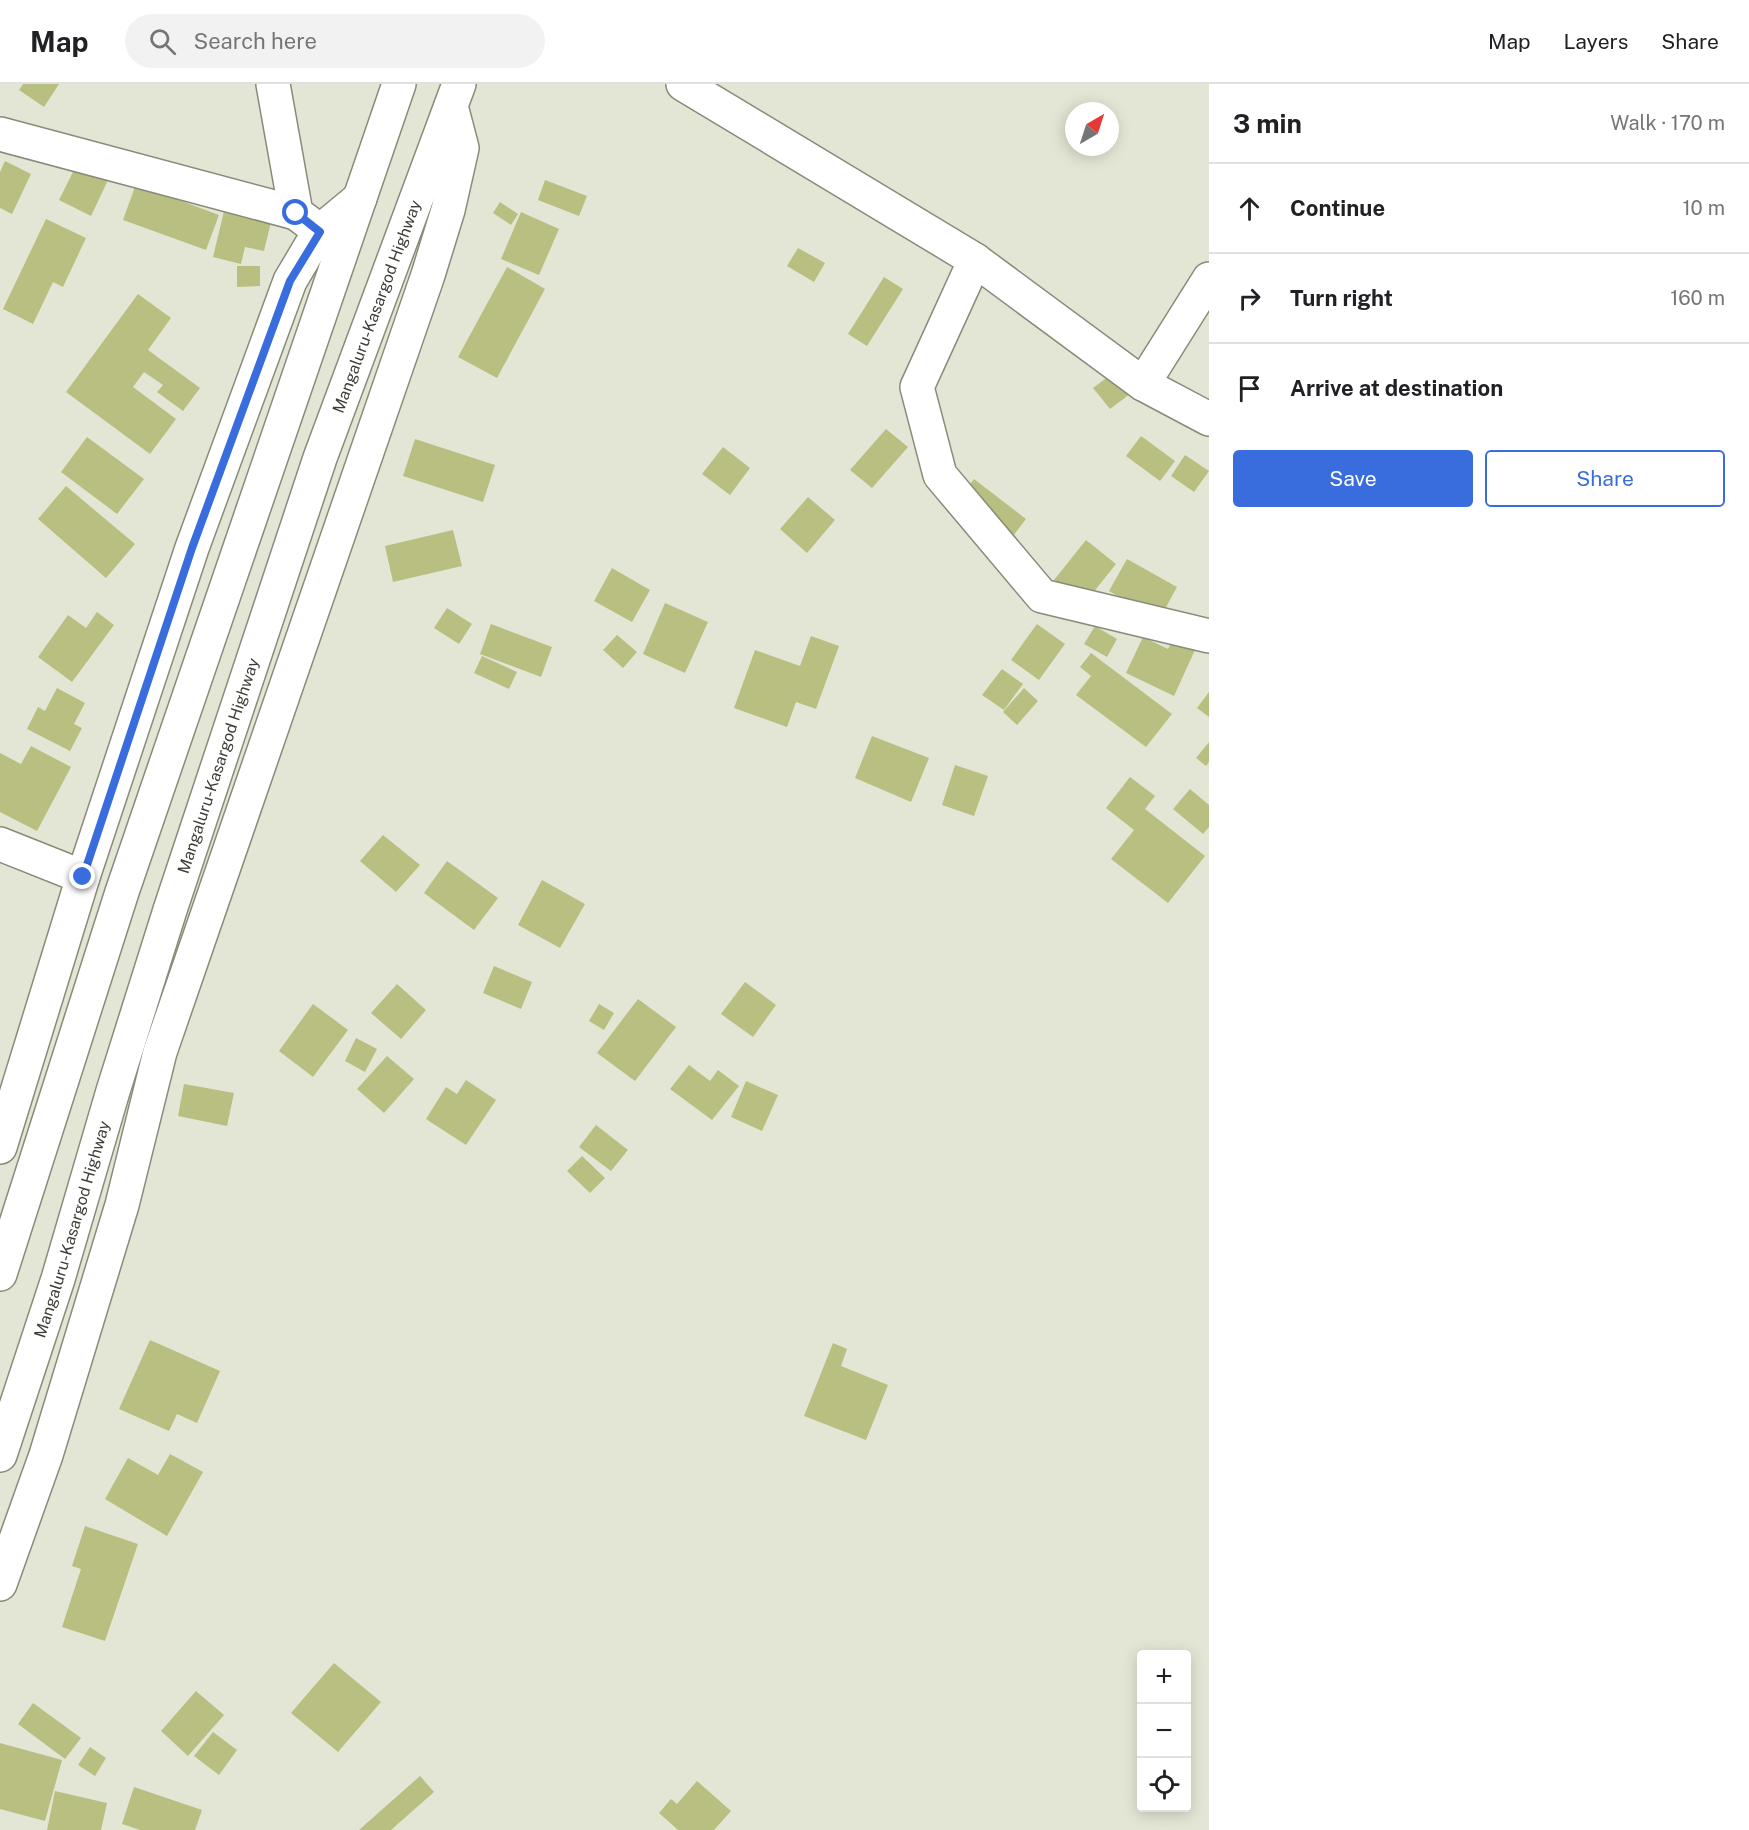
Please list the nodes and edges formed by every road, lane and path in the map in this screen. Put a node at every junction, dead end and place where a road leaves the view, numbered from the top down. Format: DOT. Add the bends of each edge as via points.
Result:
graph roads {
  1 [pos="273,84"];
  2 [pos="399,84"];
  3 [pos="683,84"];
  4 [pos="455,95"];
  5 [pos="0,134"];
  6 [pos="320,231"];
  7 [pos="975,260"];
  8 [pos="1209,279"];
  9 [pos="1143,384"];
  10 [pos="1209,419"];
  11 [pos="1209,636"];
  12 [pos="0,844"];
  13 [pos="83,877"];
  14 [pos="0,1147"];
  15 [pos="0,1274"];
  16 [pos="0,1455"];
  17 [pos="0,1584"];
  1 -- 6 [label="main road"];
  2 -- 6 [label="main road" via="360,198"];
  3 -- 7 [label="main road"];
  4 -- 16 [label="main road, Mangaluru-Kasargod Highway" via="320,458 170,910"];
  4 -- 17 [label="main road" via="462,148 448,210 160,1052 119,1216 45,1455"];
  5 -- 6 [label="main road"];
  6 -- 13 [label="main road" via="290,281 196,537"];
  6 -- 15 [label="main road" via="122,892"];
  7 -- 9 [label="main road"];
  7 -- 11 [label="main road" via="917,387 940,475 1042,596"];
  8 -- 9 [label="main road"];
  9 -- 10 [label="main road"];
  12 -- 13 [label="main road"];
  13 -- 14 [label="main road"];
}
